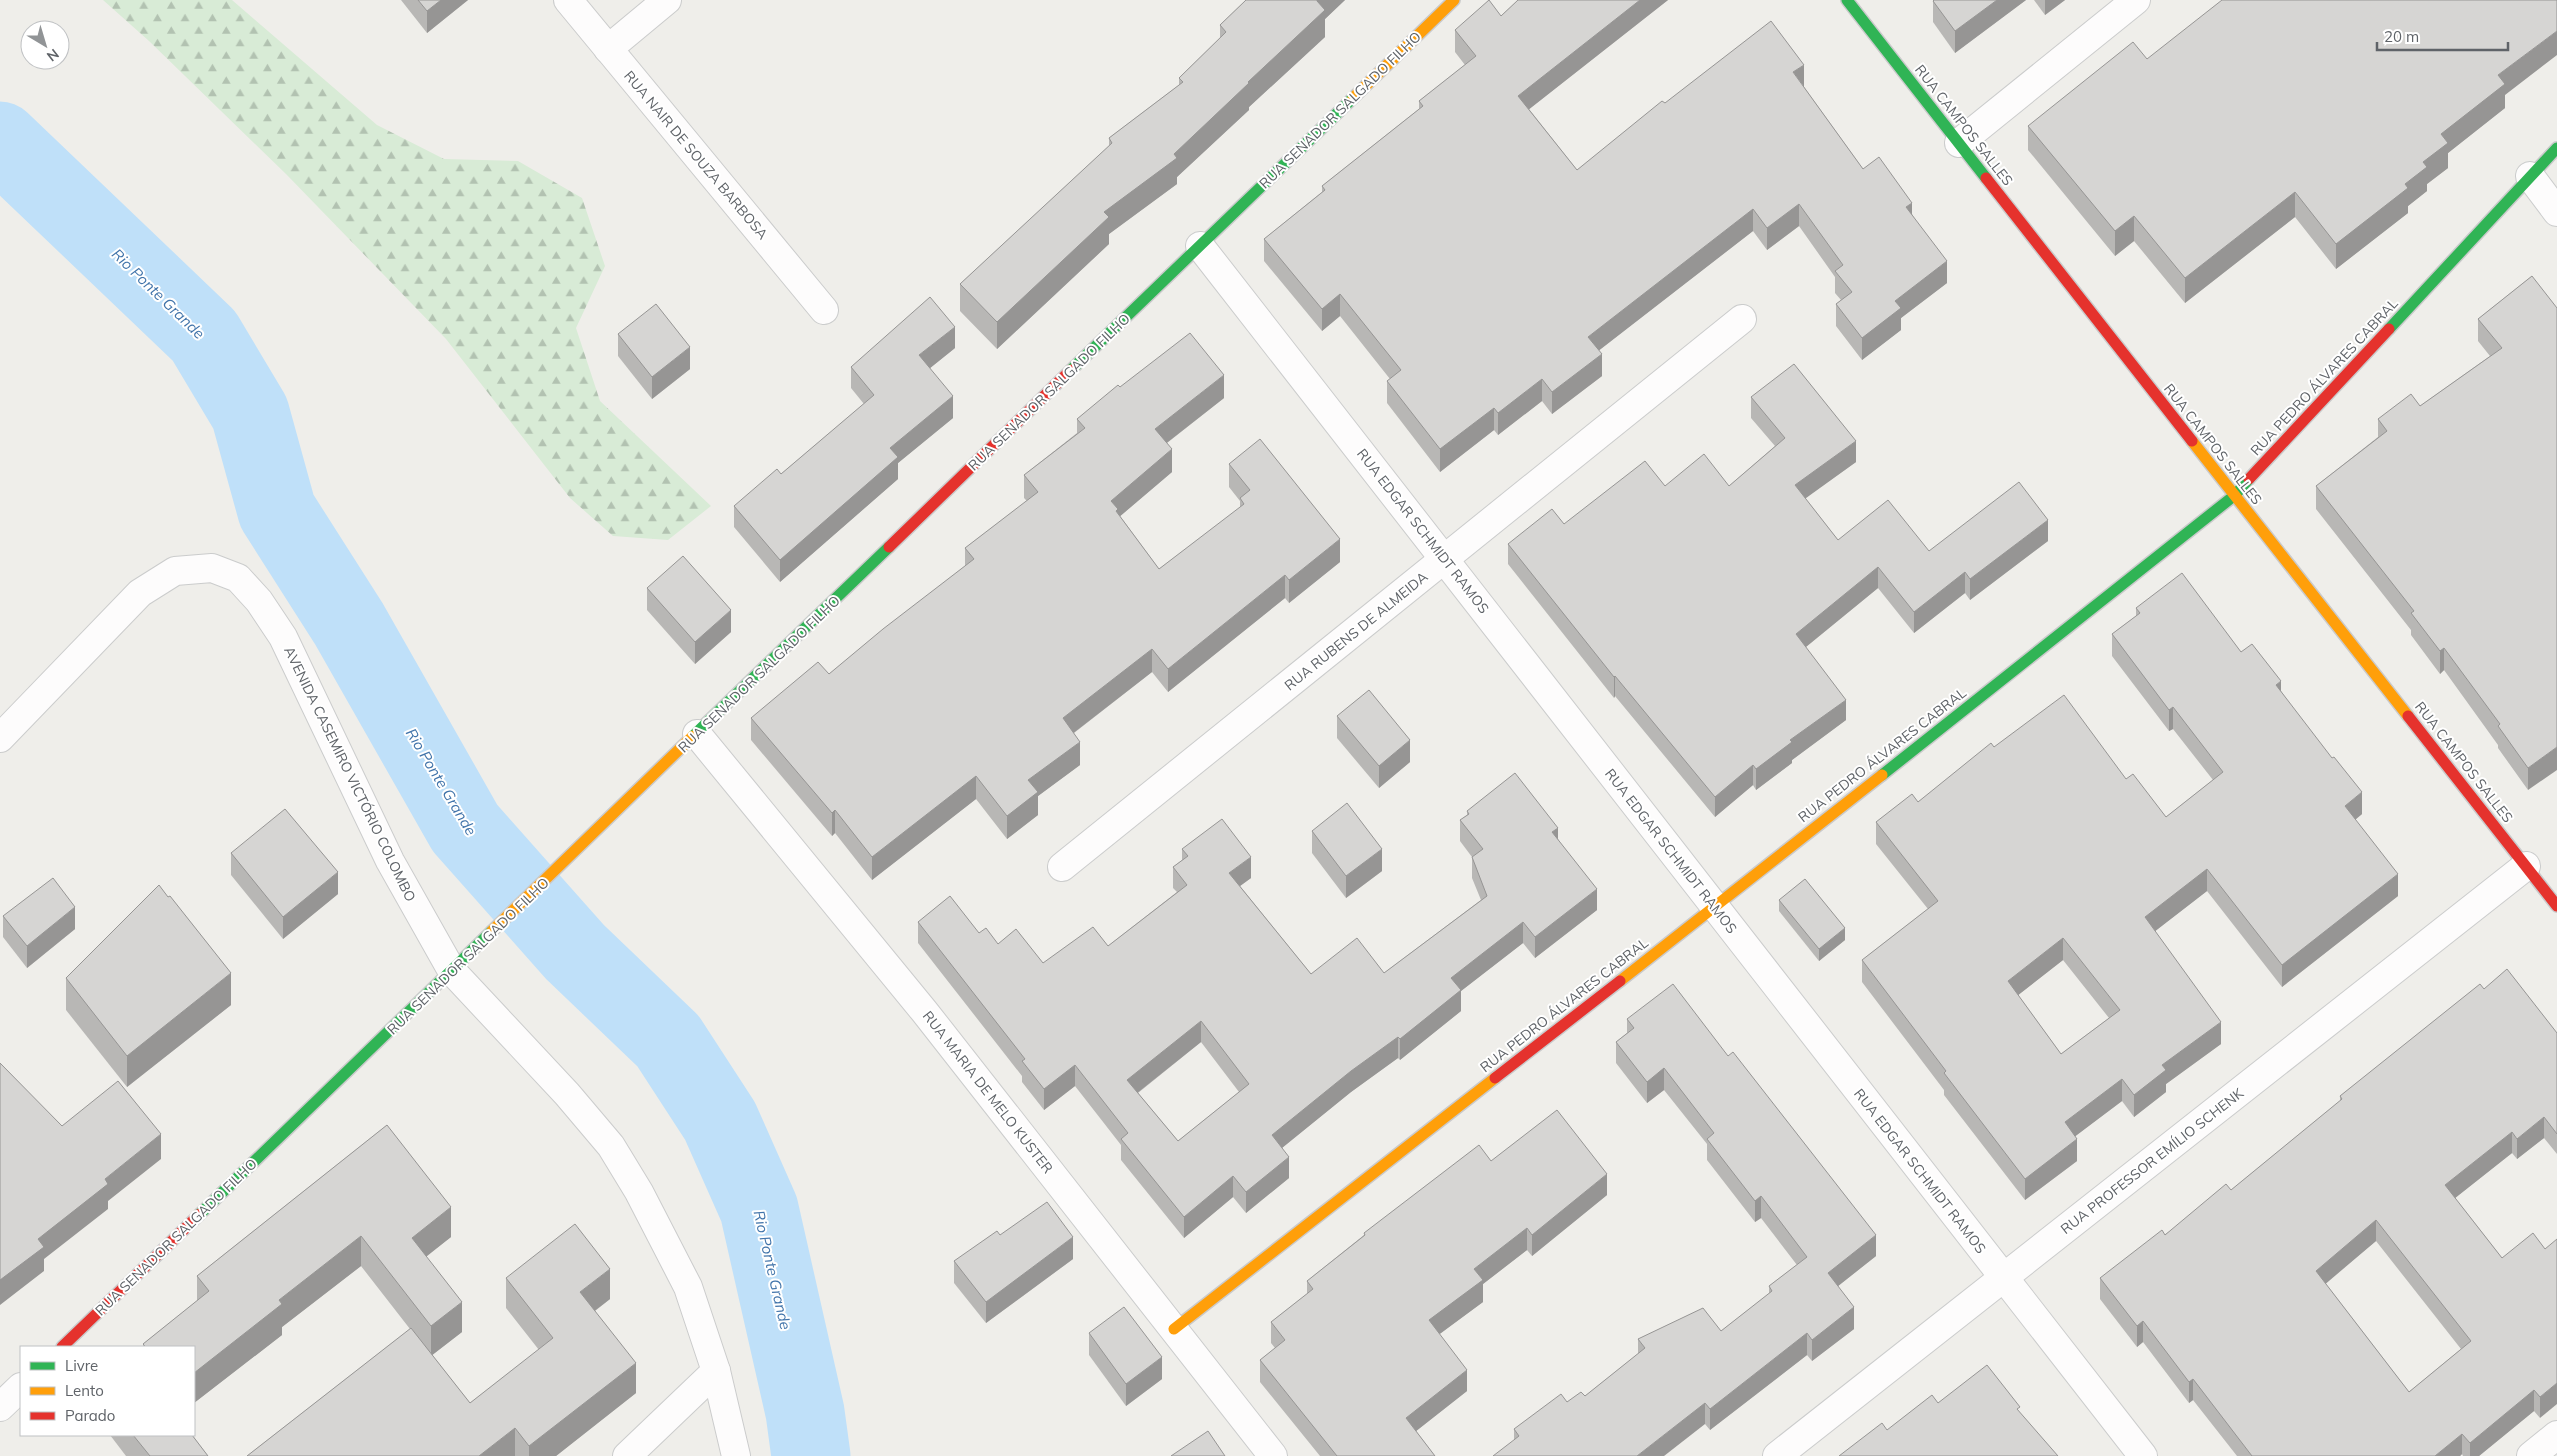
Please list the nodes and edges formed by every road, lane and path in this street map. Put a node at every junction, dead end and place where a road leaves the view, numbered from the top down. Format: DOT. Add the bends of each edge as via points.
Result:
graph roads {
  1 [pos="568,0"];
  2 [pos="667,0"];
  3 [pos="1454,0"];
  4 [pos="1847,0"];
  5 [pos="2136,0"];
  6 [pos="608,49"];
  7 [pos="1959,143"];
  8 [pos="2557,148"];
  9 [pos="2530,176"];
  10 [pos="2557,212"];
  11 [pos="1200,246"];
  12 [pos="824,310"];
  13 [pos="1742,318"];
  14 [pos="2235,496"];
  15 [pos="1444,559"];
  16 [pos="697,734"];
  17 [pos="0,738"];
  18 [pos="2526,866"];
  19 [pos="1062,867"];
  20 [pos="1715,906"];
  21 [pos="2557,906"];
  22 [pos="452,971"];
  23 [pos="2004,1278"];
  24 [pos="1174,1329"];
  25 [pos="63,1346"];
  26 [pos="716,1371"];
  27 [pos="20,1388"];
  28 [pos="0,1407"];
  29 [pos="2557,1436"];
  30 [pos="627,1456"];
  31 [pos="736,1456"];
  32 [pos="1273,1456"];
  33 [pos="1777,1456"];
  34 [pos="2143,1456"];
  35 [pos="2531,1456"];
  1 -- 6 [label="street, RUA NAIR DE SOUZA BARBOSA"];
  2 -- 6 [label="street"];
  3 -- 11 [label="street, RUA SENADOR SALGADO FILHO"];
  4 -- 7 [label="street, RUA CAMPOS SALLES"];
  5 -- 7 [label="street"];
  6 -- 12 [label="street, RUA NAIR DE SOUZA BARBOSA"];
  7 -- 14 [label="street, RUA CAMPOS SALLES"];
  8 -- 9 [label="street, RUA PEDRO ÁLVARES CABRAL"];
  9 -- 10 [label="street"];
  9 -- 14 [label="street, RUA PEDRO ÁLVARES CABRAL"];
  11 -- 15 [label="street, RUA EDGAR SCHMIDT RAMOS"];
  11 -- 16 [label="street, RUA SENADOR SALGADO FILHO"];
  13 -- 15 [label="street, RUA RUBENS DE ALMEIDA"];
  14 -- 18 [label="street, RUA CAMPOS SALLES"];
  14 -- 20 [label="street, RUA PEDRO ÁLVARES CABRAL"];
  15 -- 19 [label="street, RUA RUBENS DE ALMEIDA"];
  15 -- 20 [label="street, RUA EDGAR SCHMIDT RAMOS"];
  16 -- 22 [label="street, RUA SENADOR SALGADO FILHO"];
  16 -- 24 [label="street, RUA MARIA DE MELO KUSTER" via="924,1010"];
  17 -- 22 [label="street, AVENIDA CASEMIRO VICTÓRIO COLOMBO" via="140,593 175,571 212,568 238,578 260,601 283,637 390,861"];
  18 -- 21 [label="street, RUA CAMPOS SALLES"];
  18 -- 23 [label="street, RUA PROFESSOR EMÍLIO SCHENK"];
  20 -- 23 [label="street, RUA EDGAR SCHMIDT RAMOS"];
  20 -- 24 [label="street, RUA PEDRO ÁLVARES CABRAL"];
  22 -- 25 [label="street, RUA SENADOR SALGADO FILHO"];
  22 -- 26 [label="street, AVENIDA CASEMIRO VICTÓRIO COLOMBO" via="611,1146 639,1192 688,1287"];
  23 -- 33 [label="street, RUA PROFESSOR EMÍLIO SCHENK"];
  23 -- 34 [label="street, RUA EDGAR SCHMIDT RAMOS"];
  24 -- 32 [label="street, RUA MARIA DE MELO KUSTER"];
  26 -- 30 [label="street"];
  26 -- 31 [label="street, AVENIDA CASEMIRO VICTÓRIO COLOMBO"];
  27 -- 28 [label="street"];
  29 -- 35 [label="street"];
}
